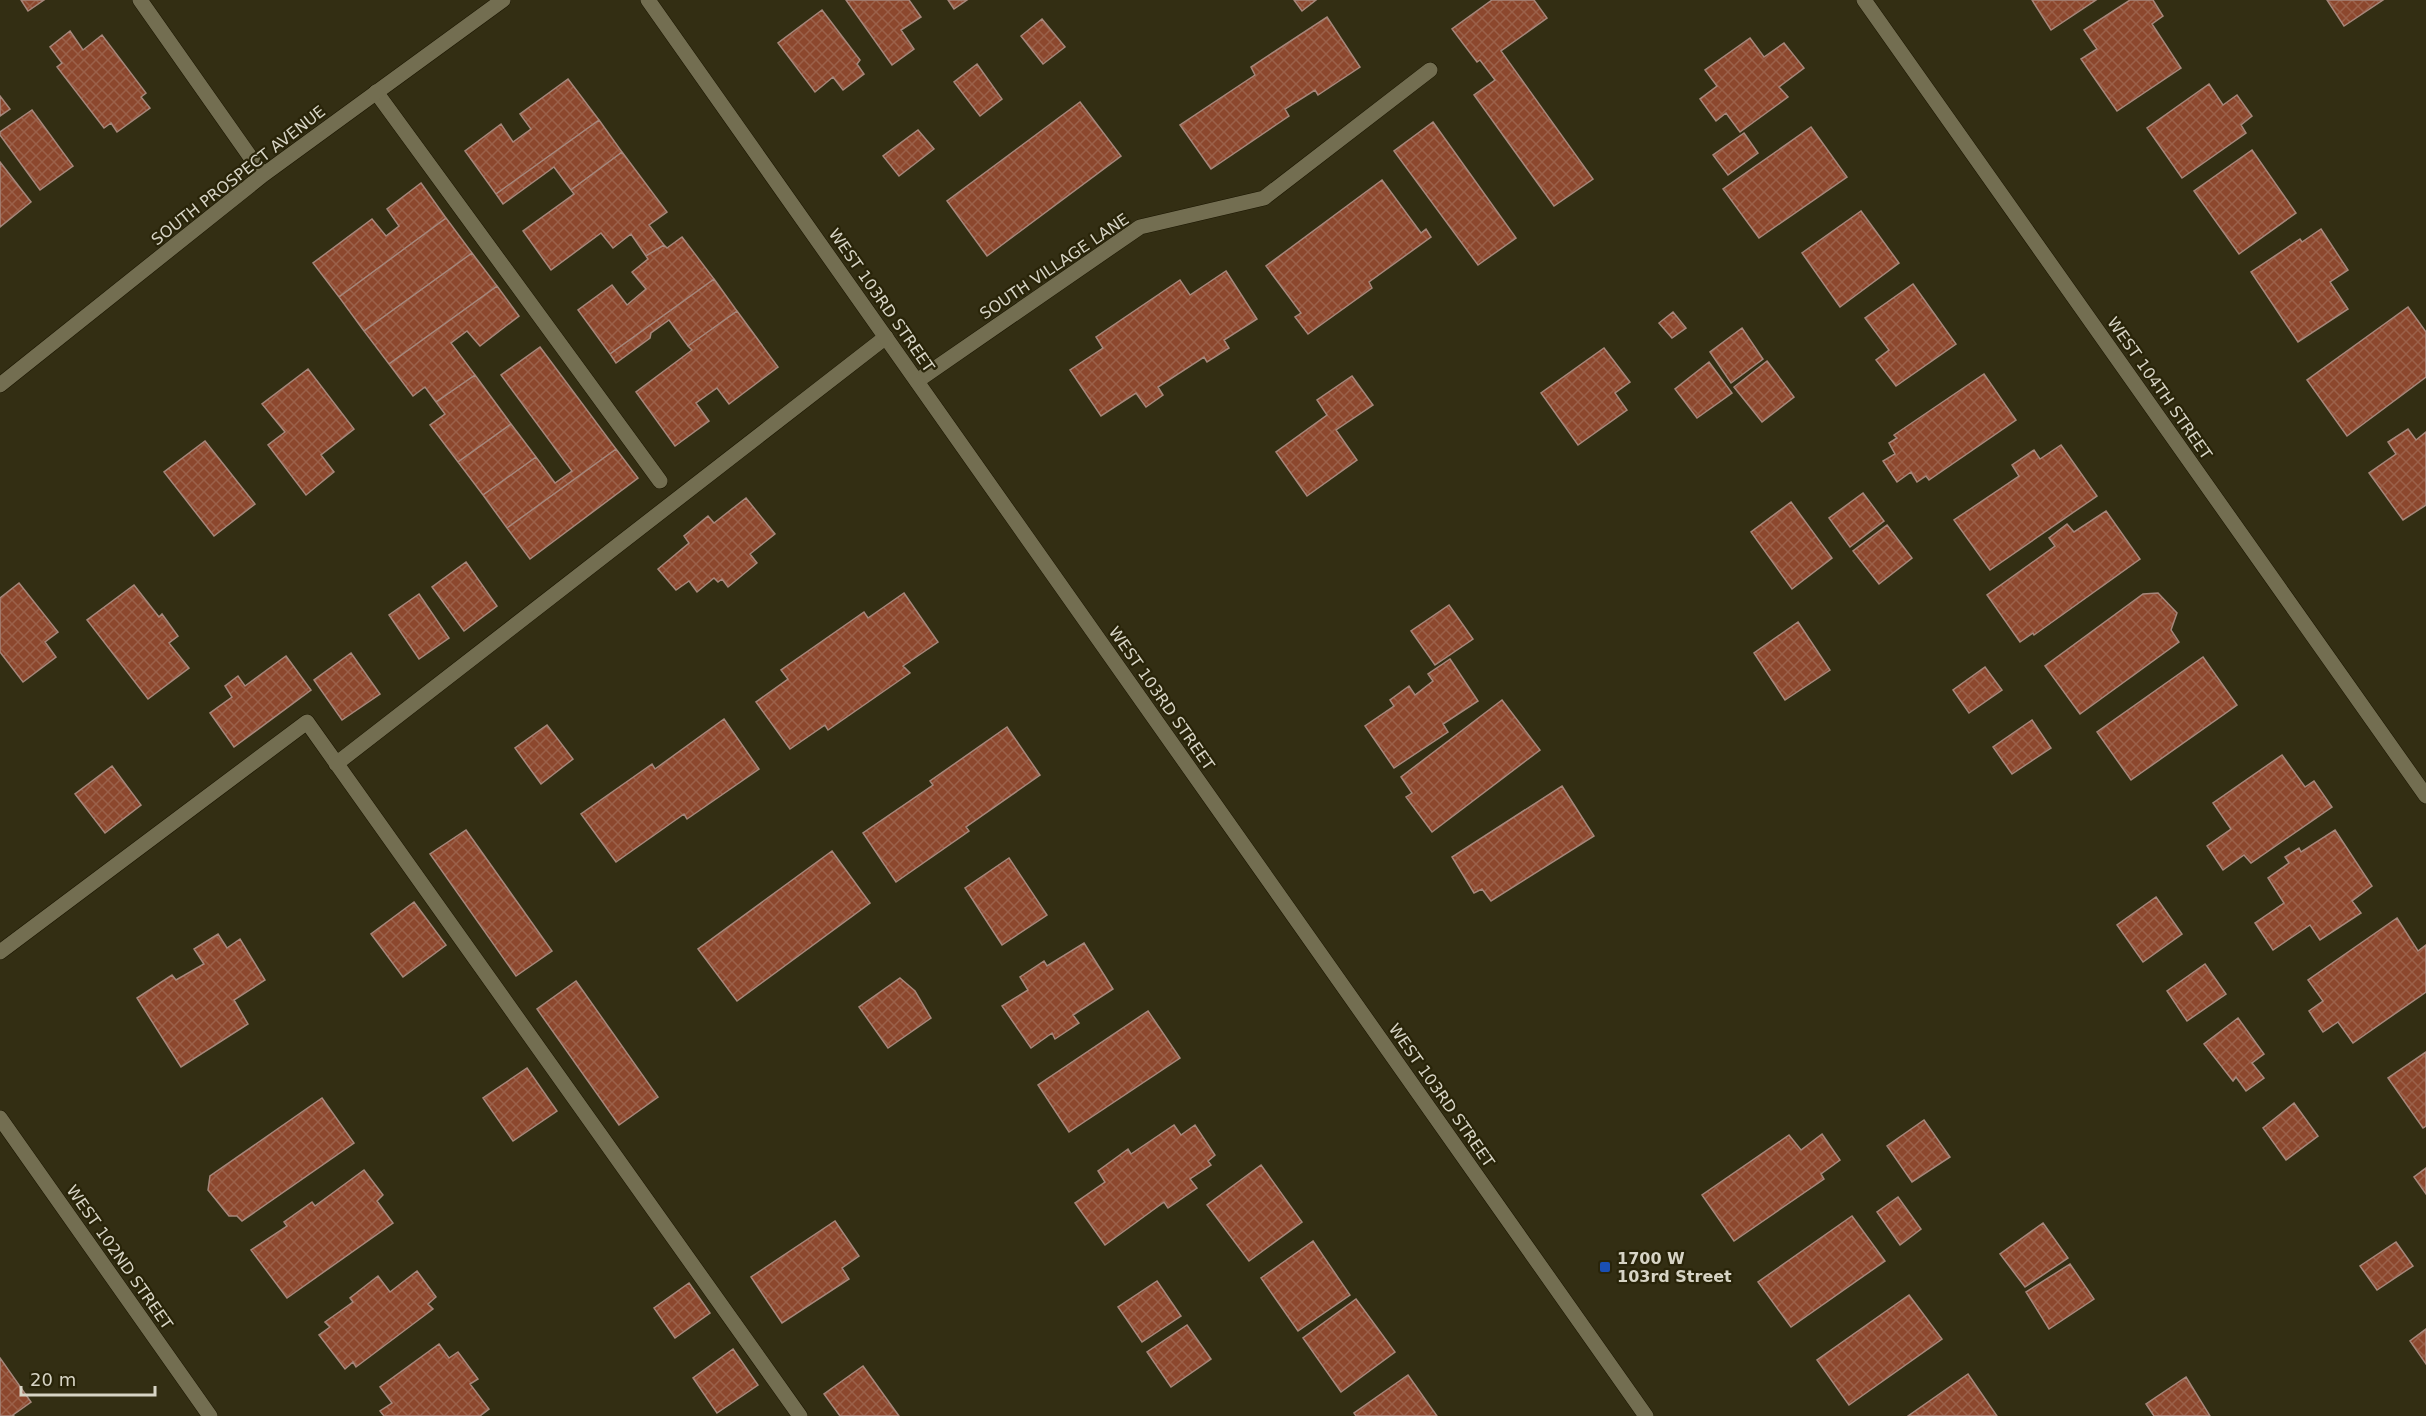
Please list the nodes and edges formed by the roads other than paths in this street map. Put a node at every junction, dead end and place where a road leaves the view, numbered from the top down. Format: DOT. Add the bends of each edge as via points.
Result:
graph roads {
  1 [pos="140,0"];
  2 [pos="503,0"];
  3 [pos="648,0"];
  4 [pos="1864,0"];
  5 [pos="1430,70"];
  6 [pos="376,93"];
  7 [pos="263,175"];
  8 [pos="886,336"];
  9 [pos="917,381"];
  10 [pos="0,385"];
  11 [pos="660,481"];
  12 [pos="336,764"];
  13 [pos="2426,796"];
  14 [pos="0,951"];
  15 [pos="0,1118"];
  16 [pos="210,1416"];
  17 [pos="800,1416"];
  18 [pos="1646,1416"];
  1 -- 7 [label="street"];
  2 -- 6 [label="street, SOUTH PROSPECT AVENUE"];
  3 -- 8 [label="street, WEST 103RD STREET"];
  4 -- 13 [label="street, WEST 104TH STREET"];
  5 -- 9 [label="street, SOUTH VILLAGE LANE" via="1264,198 1140,227"];
  6 -- 7 [label="street, SOUTH PROSPECT AVENUE"];
  6 -- 11 [label="street"];
  7 -- 10 [label="street, SOUTH PROSPECT AVENUE"];
  8 -- 9 [label="street, WEST 103RD STREET"];
  8 -- 12 [label="street"];
  9 -- 18 [label="street, WEST 103RD STREET"];
  12 -- 14 [label="street" via="307,722"];
  12 -- 17 [label="street"];
  15 -- 16 [label="street, WEST 102ND STREET"];
}
